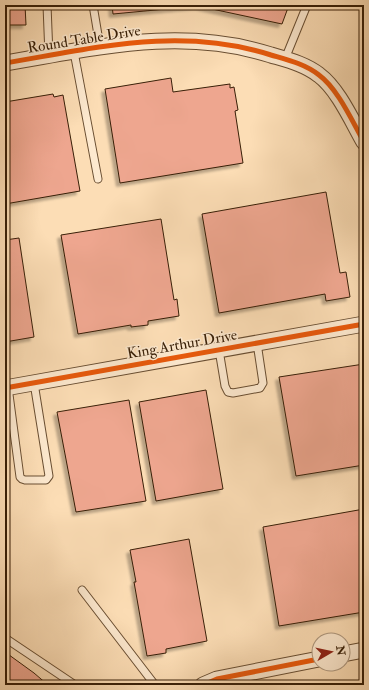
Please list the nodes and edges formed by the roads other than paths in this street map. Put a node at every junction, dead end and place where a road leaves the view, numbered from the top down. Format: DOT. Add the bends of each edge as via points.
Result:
graph roads {
  1 [pos="47,5"];
  2 [pos="93,5"];
  3 [pos="307,5"];
  4 [pos="100,47"];
  5 [pos="74,52"];
  6 [pos="49,56"];
  7 [pos="285,59"];
  8 [pos="5,63"];
  9 [pos="364,142"];
  10 [pos="98,179"];
  11 [pos="364,324"];
  12 [pos="257,343"];
  13 [pos="218,350"];
  14 [pos="34,383"];
  15 [pos="6,387"];
  16 [pos="82,590"];
  17 [pos="5,638"];
  18 [pos="364,650"];
  19 [pos="351,652"];
  20 [pos="311,661"];
  21 [pos="213,683"];
  22 [pos="75,685"];
  23 [pos="155,685"];
  1 -- 6 [label="lane"];
  2 -- 4 [label="lane"];
  3 -- 7 [label="lane"];
  4 -- 5 [label="street, Round Table Drive"];
  4 -- 7 [label="street, Round Table Drive" via="147,41 197,41 239,46"];
  5 -- 6 [label="street, Round Table Drive"];
  5 -- 10 [label="lane"];
  6 -- 8 [label="street, Round Table Drive"];
  7 -- 9 [label="street, Round Table Drive" via="305,66 325,81 339,99"];
  11 -- 12 [label="street, King Arthur Drive"];
  12 -- 13 [label="street, King Arthur Drive"];
  12 -- 13 [label="lane" via="263,383 260,388 233,394 228,392 225,386"];
  13 -- 14 [label="street, King Arthur Drive"];
  14 -- 15 [label="street, King Arthur Drive"];
  14 -- 15 [label="lane" via="49,476 46,480 22,480 20,477"];
  16 -- 23 [label="lane"];
  17 -- 22 [label="lane"];
  18 -- 19 [label="street"];
  20 -- 21 [label="street"];
}
